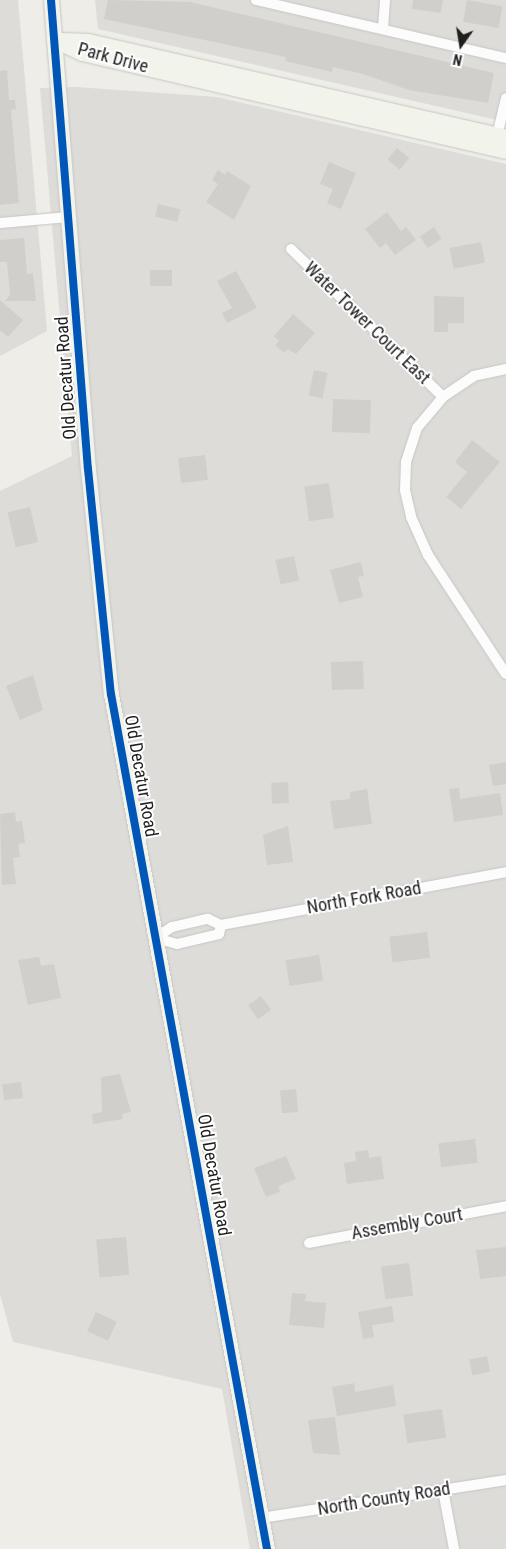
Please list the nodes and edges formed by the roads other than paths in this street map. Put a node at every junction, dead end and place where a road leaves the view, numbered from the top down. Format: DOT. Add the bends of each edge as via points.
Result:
graph roads {
  1 [pos="51,0"];
  2 [pos="256,0"];
  3 [pos="385,0"];
  4 [pos="383,29"];
  5 [pos="54,40"];
  6 [pos="506,58"];
  7 [pos="506,98"];
  8 [pos="501,143"];
  9 [pos="69,217"];
  10 [pos="0,223"];
  11 [pos="292,249"];
  12 [pos="506,370"];
  13 [pos="443,397"];
  14 [pos="506,674"];
  15 [pos="506,872"];
  16 [pos="221,925"];
  17 [pos="156,938"];
  18 [pos="506,1206"];
  19 [pos="308,1243"];
  20 [pos="506,1480"];
  21 [pos="443,1490"];
  22 [pos="262,1518"];
  23 [pos="267,1549"];
  24 [pos="454,1549"];
  1 -- 5 [label="street, Old Decatur Road"];
  2 -- 4 [label="street"];
  3 -- 4 [label="street"];
  4 -- 6 [label="street"];
  5 -- 8 [label="street, Park Drive" via="88,41"];
  5 -- 9 [label="street, Old Decatur Road"];
  7 -- 8 [label="street"];
  9 -- 10 [label="street"];
  9 -- 17 [label="street, Old Decatur Road" via="104,637"];
  11 -- 13 [label="street, Water Tower Court East"];
  12 -- 13 [label="street" via="474,376"];
  13 -- 14 [label="street" via="417,428 406,462 411,517 428,555"];
  15 -- 16 [label="street, North Fork Road"];
  16 -- 17 [label="street, North Fork Road" via="208,919 172,927"];
  16 -- 17 [label="street, North Fork Road" via="218,934 177,944"];
  17 -- 22 [label="street, Old Decatur Road"];
  18 -- 19 [label="street, Assembly Court"];
  20 -- 21 [label="street, North County Road"];
  21 -- 22 [label="street, North County Road"];
  21 -- 24 [label="street"];
  22 -- 23 [label="street, Old Decatur Road"];
}
